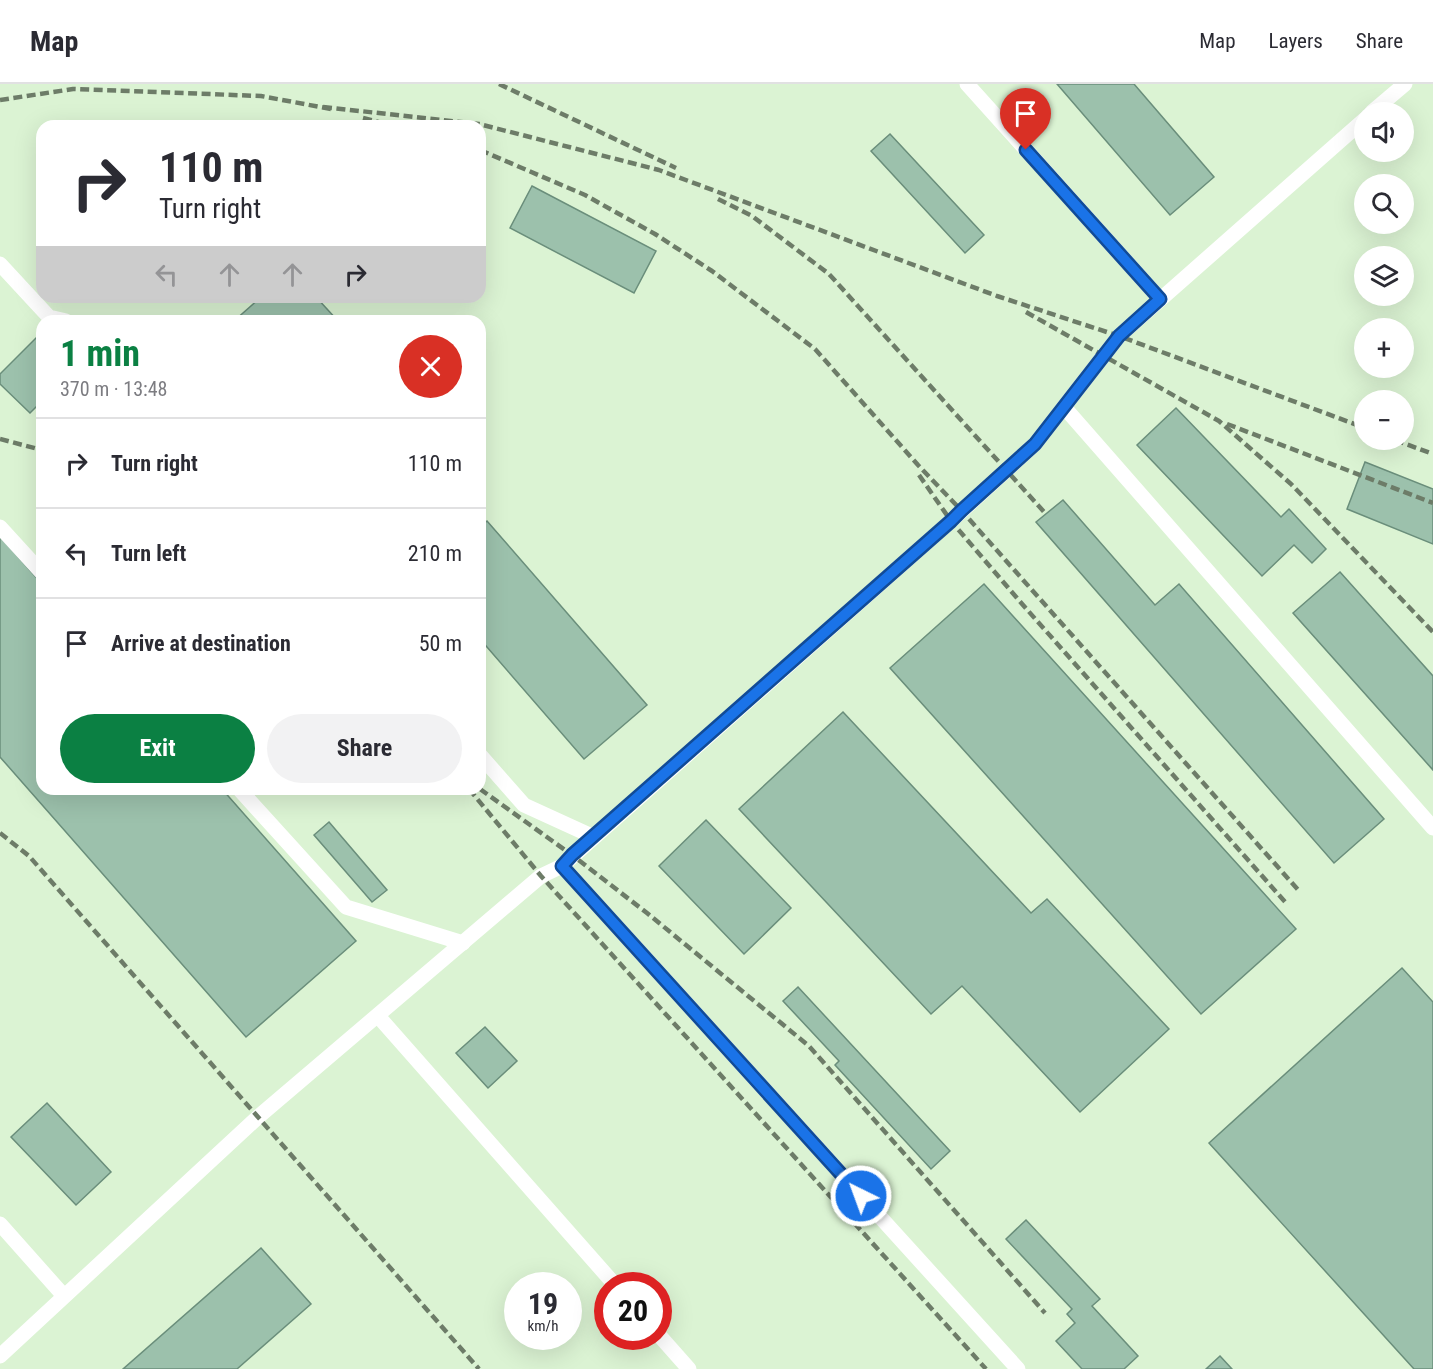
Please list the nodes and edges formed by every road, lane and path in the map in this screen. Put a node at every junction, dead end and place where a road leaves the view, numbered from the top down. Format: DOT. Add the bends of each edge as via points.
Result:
graph roads {
  1 [pos="967,84"];
  2 [pos="1405,84"];
  3 [pos="1384,102"];
  4 [pos="1354,129"];
  5 [pos="0,264"];
  6 [pos="1160,299"];
  7 [pos="36,303"];
  8 [pos="36,303"];
  9 [pos="47,315"];
  10 [pos="1064,407"];
  11 [pos="0,527"];
  12 [pos="36,566"];
  13 [pos="486,762"];
  14 [pos="244,795"];
  15 [pos="1433,828"];
  16 [pos="594,837"];
  17 [pos="562,866"];
  18 [pos="463,943"];
  19 [pos="378,1016"];
  20 [pos="0,1224"];
  21 [pos="604,1272"];
  22 [pos="64,1296"];
  23 [pos="672,1350"];
  24 [pos="0,1356"];
  25 [pos="689,1369"];
  26 [pos="1018,1369"];
  1 -- 6 [label="lane"];
  2 -- 3 [label="lane"];
  4 -- 6 [label="lane"];
  5 -- 7 [label="lane"];
  6 -- 10 [label="lane" via="1119,336"];
  8 -- 9 [label="lane"];
  10 -- 15 [label="lane"];
  10 -- 16 [label="lane" via="1035,444 951,521"];
  11 -- 12 [label="lane"];
  13 -- 16 [label="lane" via="524,805"];
  14 -- 18 [label="lane" via="346,907"];
  16 -- 17 [label="lane"];
  17 -- 18 [label="lane" via="541,876"];
  17 -- 26 [label="lane"];
  18 -- 19 [label="lane"];
  19 -- 21 [label="lane"];
  19 -- 22 [label="lane" via="258,1117"];
  20 -- 22 [label="lane"];
  22 -- 24 [label="lane"];
  23 -- 25 [label="lane"];
}
